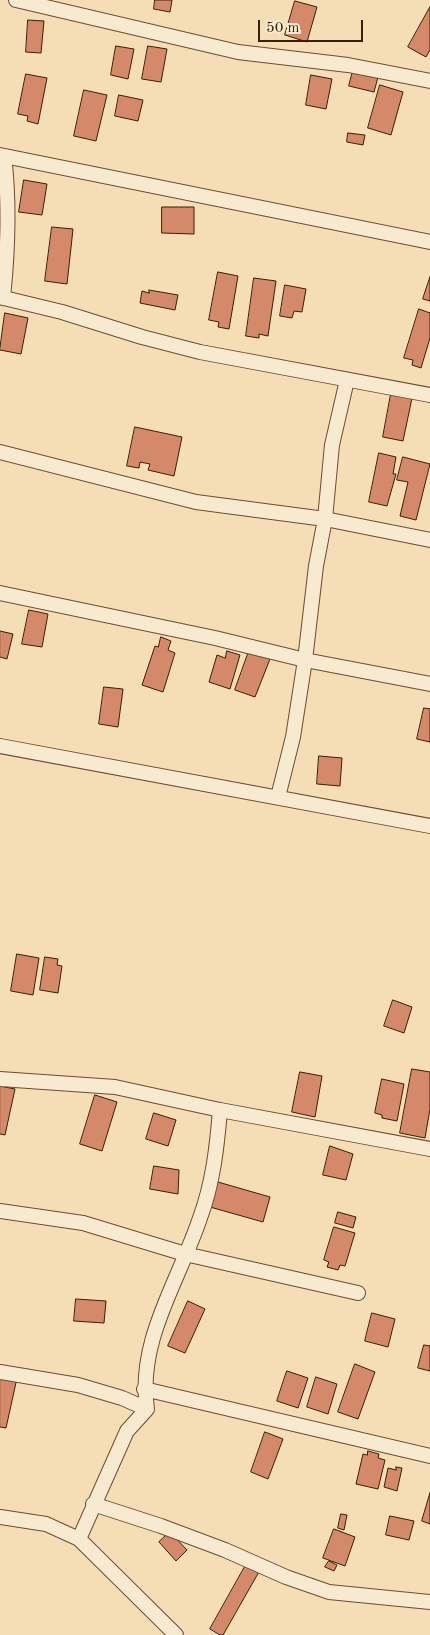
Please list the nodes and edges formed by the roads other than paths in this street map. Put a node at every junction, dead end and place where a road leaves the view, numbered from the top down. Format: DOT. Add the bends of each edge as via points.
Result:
graph roads {
  1 [pos="16,0"];
  2 [pos="430,81"];
  3 [pos="2,156"];
  4 [pos="430,242"];
  5 [pos="2,298"];
  6 [pos="347,380"];
  7 [pos="430,395"];
  8 [pos="0,452"];
  9 [pos="325,519"];
  10 [pos="430,540"];
  11 [pos="0,592"];
  12 [pos="305,660"];
  13 [pos="430,684"];
  14 [pos="0,746"];
  15 [pos="278,797"];
  16 [pos="430,826"];
  17 [pos="0,1079"];
  18 [pos="220,1110"];
  19 [pos="430,1149"];
  20 [pos="0,1211"];
  21 [pos="185,1254"];
  22 [pos="358,1293"];
  23 [pos="0,1372"];
  24 [pos="144,1389"];
  25 [pos="147,1410"];
  26 [pos="430,1456"];
  27 [pos="93,1504"];
  28 [pos="0,1517"];
  29 [pos="79,1539"];
  30 [pos="430,1602"];
  31 [pos="176,1635"];
  1 -- 2 [label="street" via="238,52 348,65"];
  3 -- 4 [label="street"];
  3 -- 5 [label="street" via="9,212"];
  5 -- 6 [label="street" via="200,352"];
  6 -- 7 [label="street"];
  6 -- 9 [label="street" via="332,445"];
  8 -- 9 [label="street" via="196,502"];
  9 -- 10 [label="street"];
  9 -- 12 [label="street"];
  11 -- 12 [label="street"];
  12 -- 13 [label="street"];
  12 -- 15 [label="street" via="293,737"];
  14 -- 15 [label="street"];
  15 -- 16 [label="street"];
  17 -- 18 [label="street" via="115,1087"];
  18 -- 19 [label="street"];
  18 -- 21 [label="street" via="214,1171"];
  20 -- 21 [label="street" via="83,1223"];
  21 -- 22 [label="street"];
  21 -- 24 [label="street" via="152,1338"];
  23 -- 25 [label="street" via="78,1385 122,1398"];
  24 -- 25 [label="street"];
  24 -- 26 [label="street"];
  25 -- 27 [label="street" via="127,1431"];
  27 -- 29 [label="street"];
  27 -- 30 [label="street" via="225,1550 329,1592"];
  28 -- 29 [label="street" via="46,1524"];
  29 -- 31 [label="street"];
}
